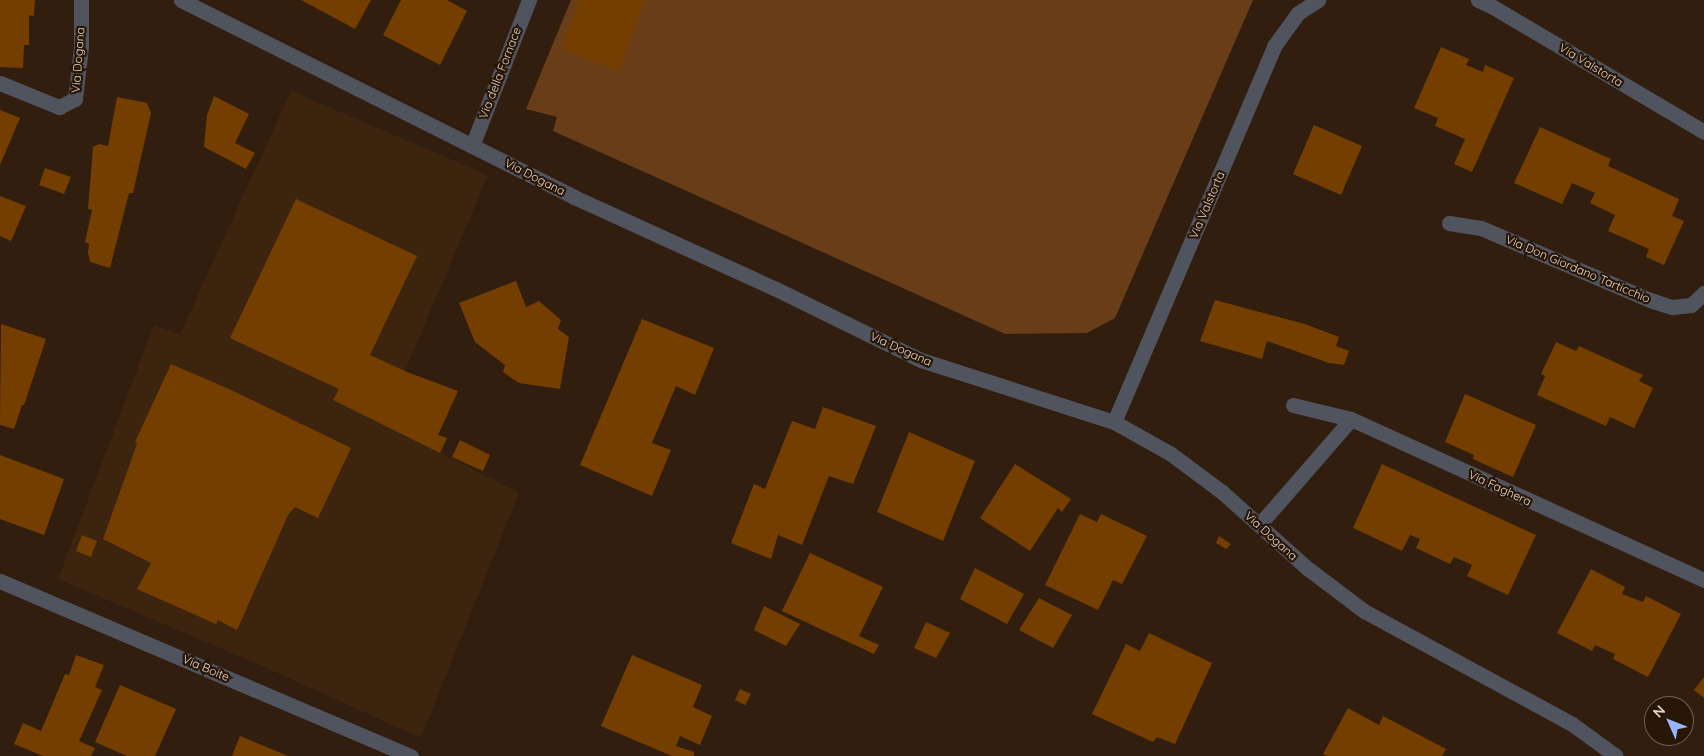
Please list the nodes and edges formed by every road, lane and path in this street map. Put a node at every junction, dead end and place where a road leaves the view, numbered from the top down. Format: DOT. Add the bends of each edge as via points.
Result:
graph roads {
  1 [pos="81,0"];
  2 [pos="181,0"];
  3 [pos="529,0"];
  4 [pos="1318,0"];
  5 [pos="1478,0"];
  6 [pos="0,83"];
  7 [pos="1704,132"];
  8 [pos="472,146"];
  9 [pos="1449,222"];
  10 [pos="1704,293"];
  11 [pos="1293,405"];
  12 [pos="1351,419"];
  13 [pos="1114,422"];
  14 [pos="1259,525"];
  15 [pos="0,580"];
  16 [pos="1704,580"];
  17 [pos="411,756"];
  18 [pos="1616,756"];
  1 -- 6 [label="street, Via Dogana" via="75,98 59,107"];
  2 -- 8 [label="street, Via Dogana"];
  3 -- 8 [label="street, Via della Fornace"];
  4 -- 13 [label="street, Via Valstorta" via="1298,13 1274,46"];
  5 -- 7 [label="street, Via Valstorta"];
  8 -- 13 [label="street, Via Dogana" via="921,360"];
  9 -- 10 [label="street, Via Don Giordano Tarticchio" via="1481,228 1672,307 1691,305"];
  11 -- 12 [label="street, Via Faghera"];
  12 -- 14 [label="street"];
  12 -- 16 [label="street, Via Faghera"];
  13 -- 14 [label="street, Via Dogana" via="1171,454"];
  14 -- 18 [label="street, Via Dogana" via="1364,612 1572,724"];
  15 -- 17 [label="street, Via Boite"];
}
